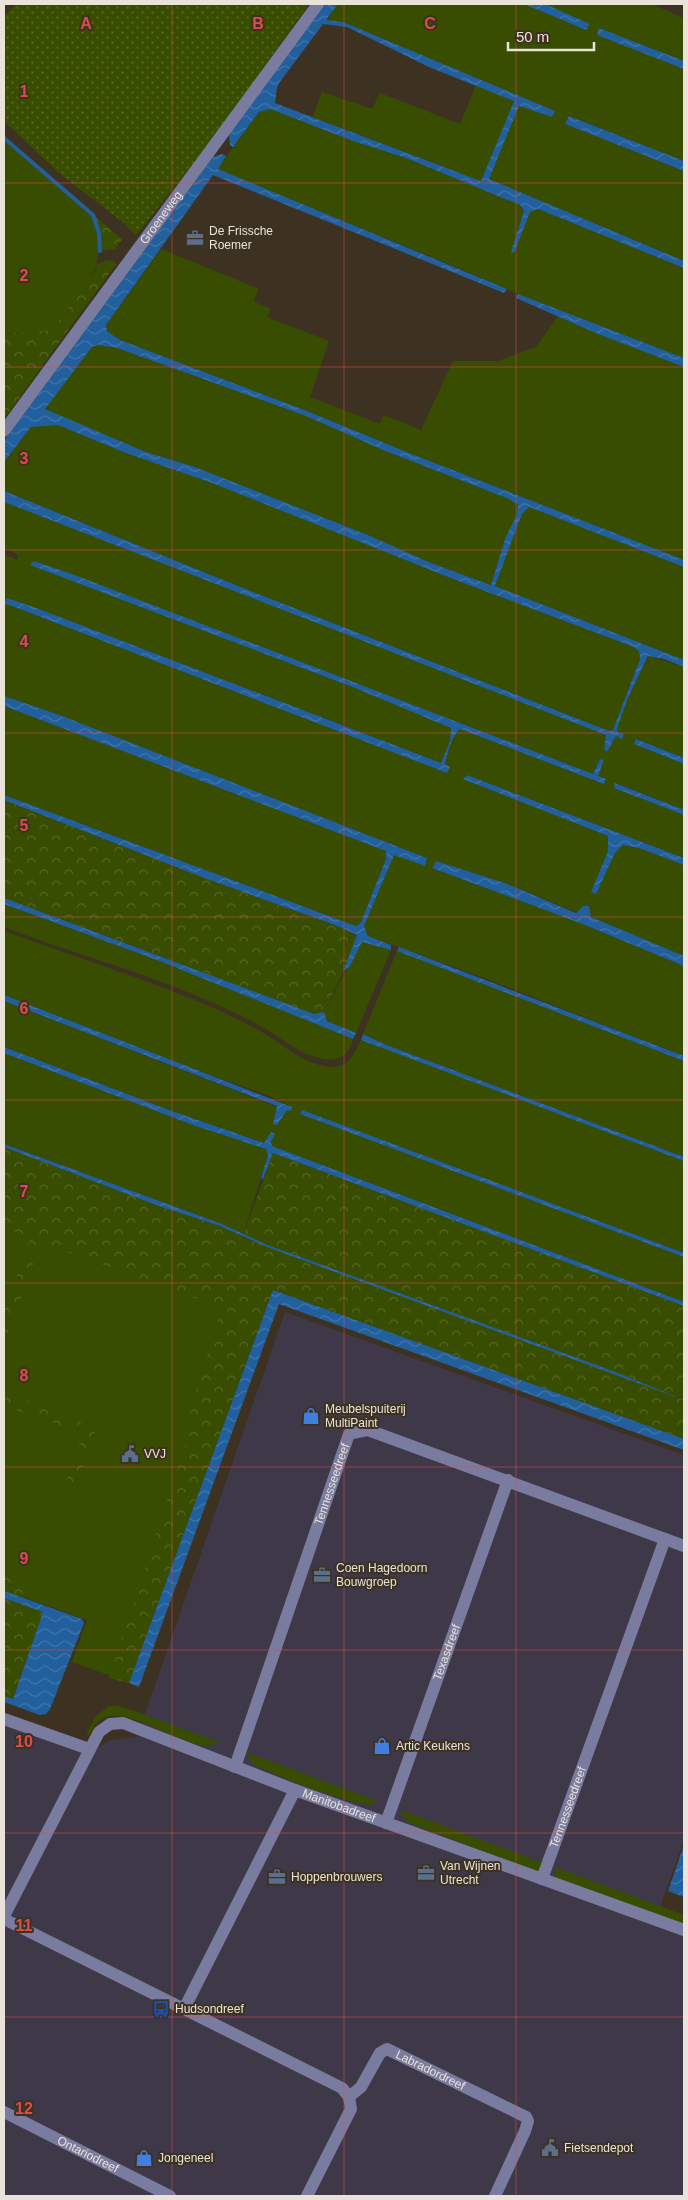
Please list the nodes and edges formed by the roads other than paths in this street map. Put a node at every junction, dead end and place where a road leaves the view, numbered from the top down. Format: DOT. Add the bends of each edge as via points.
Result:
graph roads {
  1 [pos="318,4"];
  2 [pos="4,432"];
  3 [pos="508,1480"];
  4 [pos="665,1539"];
  5 [pos="684,1546"];
  6 [pos="4,1719"];
  7 [pos="89,1749"];
  8 [pos="235,1767"];
  9 [pos="295,1790"];
  10 [pos="386,1823"];
  11 [pos="542,1879"];
  12 [pos="4,1918"];
  13 [pos="684,1930"];
  14 [pos="184,2009"];
  15 [pos="349,2097"];
  16 [pos="4,2112"];
  17 [pos="170,2196"];
  18 [pos="307,2196"];
  19 [pos="494,2196"];
  1 -- 2 [label="street, Groeneweg"];
  3 -- 4 [label="street, Tennesseedreef"];
  3 -- 8 [label="street, Tennesseedreef" via="368,1430 349,1434"];
  3 -- 10 [label="street, Texasdreef"];
  4 -- 5 [label="street, Tennesseedreef"];
  4 -- 11 [label="street, Tennesseedreef"];
  6 -- 7 [label="street"];
  7 -- 8 [label="street, Manitobadreef" via="100,1732 110,1724 123,1723"];
  7 -- 12 [label="street"];
  8 -- 9 [label="street, Manitobadreef"];
  9 -- 10 [label="street, Manitobadreef"];
  9 -- 14 [label="street"];
  10 -- 11 [label="street, Manitobadreef"];
  11 -- 13 [label="street, Manitobadreef"];
  12 -- 14 [label="street"];
  14 -- 15 [label="street" via="342,2088"];
  15 -- 18 [label="street" via="351,2109"];
  15 -- 19 [label="street, Labradordreef" via="361,2087 380,2053 387,2049 526,2117 528,2121"];
  16 -- 17 [label="street, Ontariodreef"];
}
